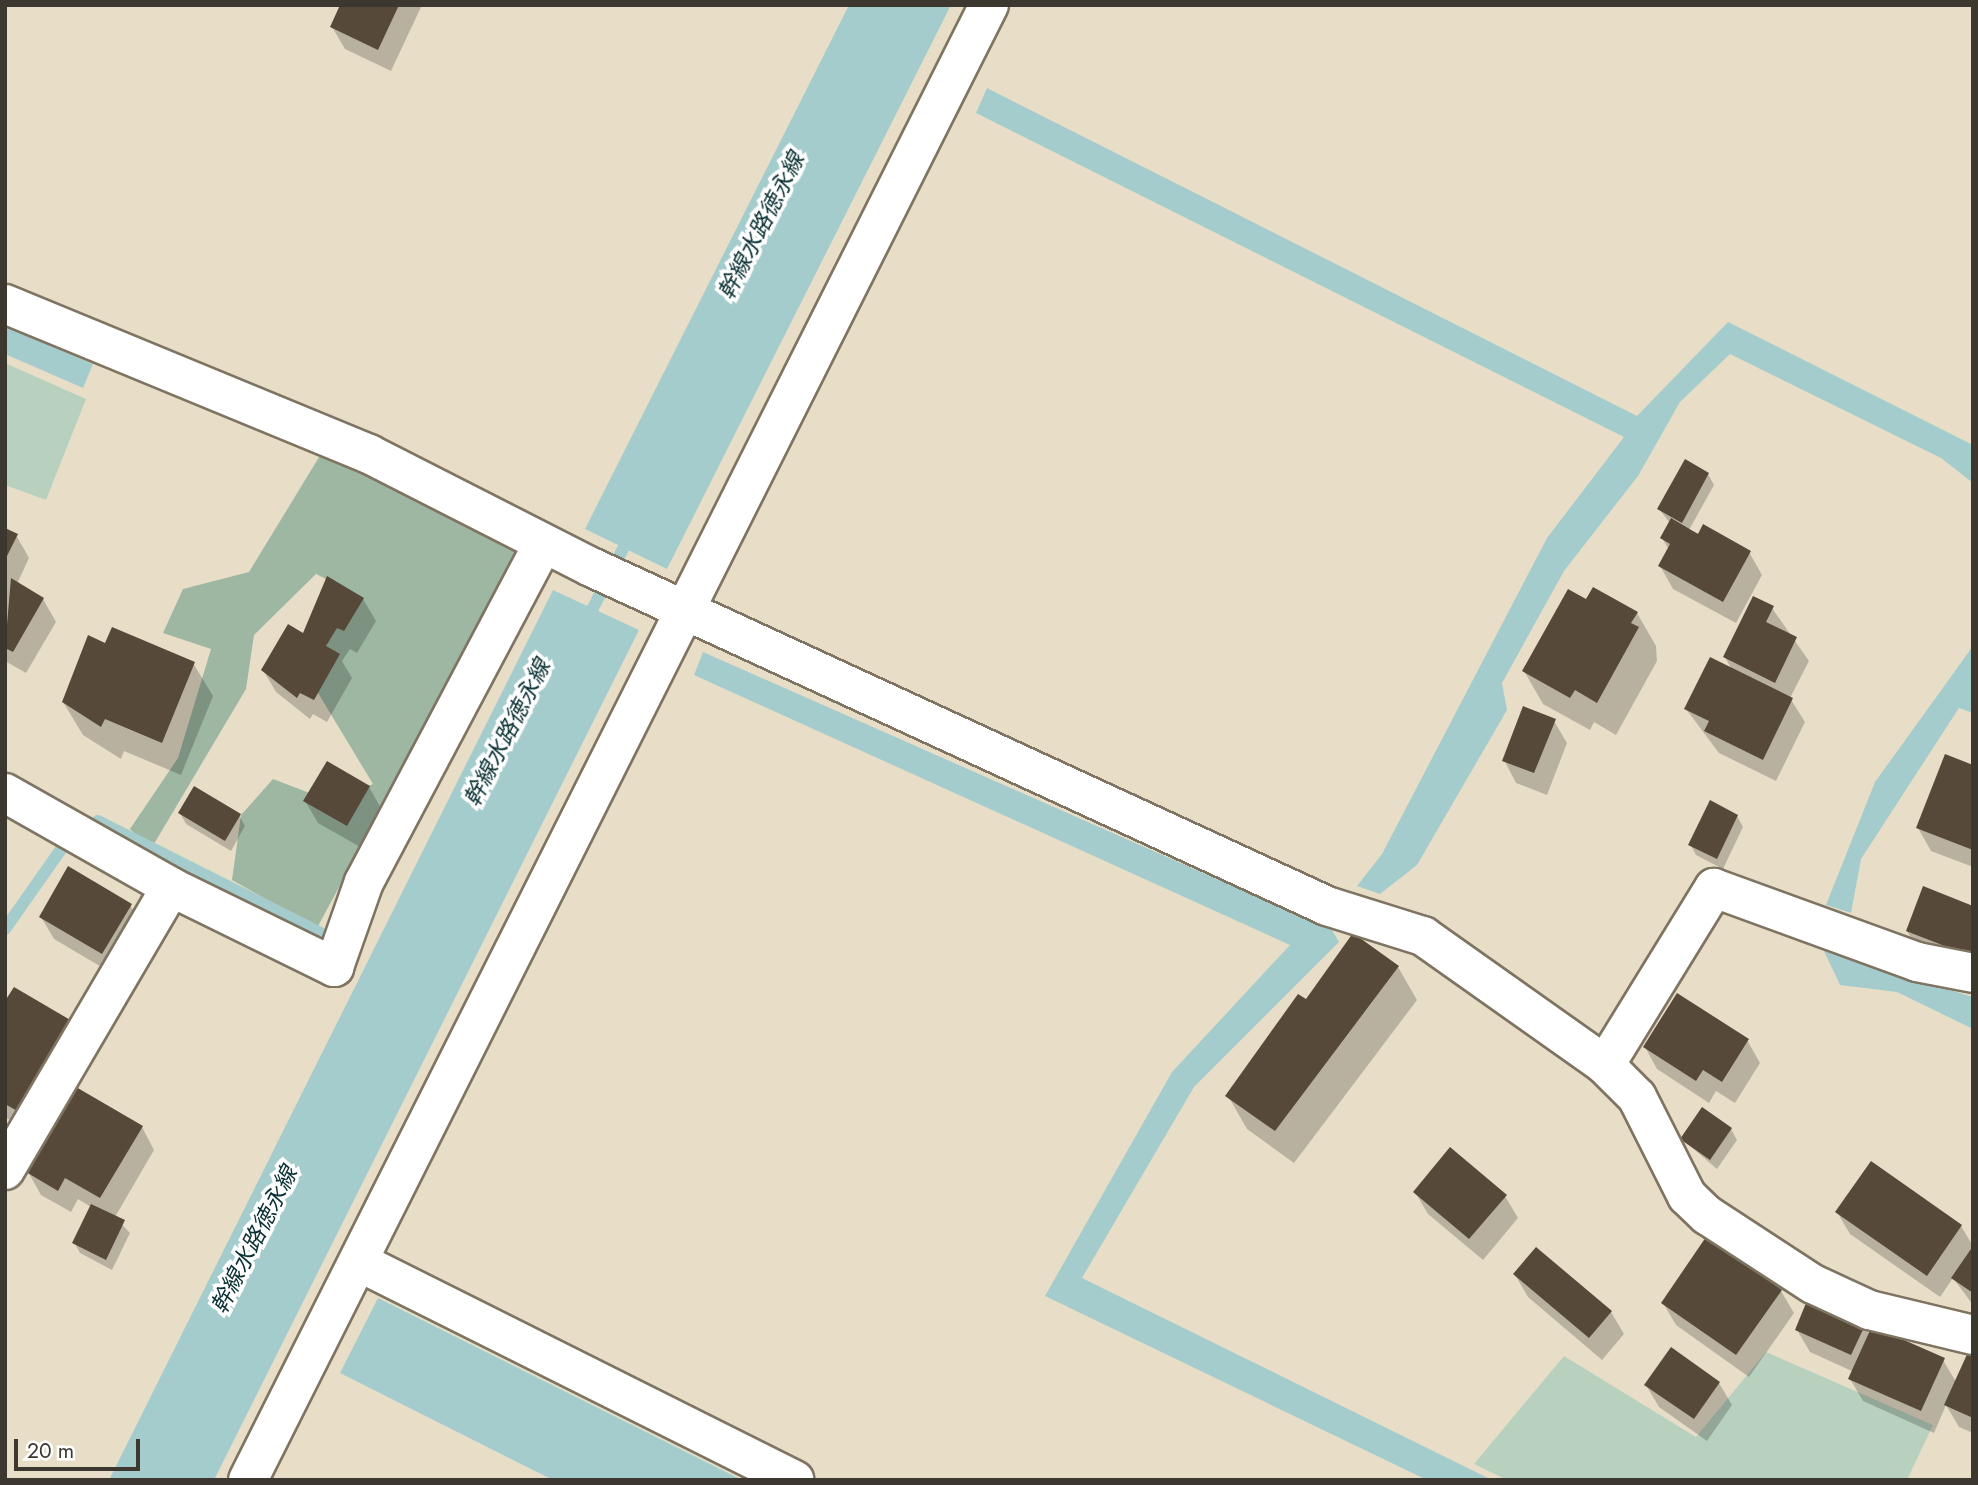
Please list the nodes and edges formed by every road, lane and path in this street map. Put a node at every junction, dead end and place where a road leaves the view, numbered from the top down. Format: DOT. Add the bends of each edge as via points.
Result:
graph roads {
  1 [pos="989,5"];
  2 [pos="5,304"];
  3 [pos="543,544"];
  4 [pos="683,610"];
  5 [pos="5,793"];
  6 [pos="171,887"];
  7 [pos="1973,973"];
  8 [pos="1605,1065"];
  9 [pos="5,1170"];
  10 [pos="359,1262"];
  11 [pos="1973,1335"];
  12 [pos="248,1480"];
  13 [pos="794,1480"];
  1 -- 4 [label="street"];
  2 -- 3 [label="street" via="369,454"];
  3 -- 4 [label="street"];
  3 -- 6 [label="street" via="364,882 334,967"];
  4 -- 8 [label="street" via="1327,906 1423,936"];
  4 -- 10 [label="street"];
  5 -- 6 [label="street"];
  6 -- 9 [label="street"];
  7 -- 8 [label="street" via="1917,962 1714,888"];
  8 -- 11 [label="street" via="1637,1097 1687,1195 1707,1215 1813,1284 1869,1310"];
  10 -- 12 [label="street"];
  10 -- 13 [label="street"];
}
